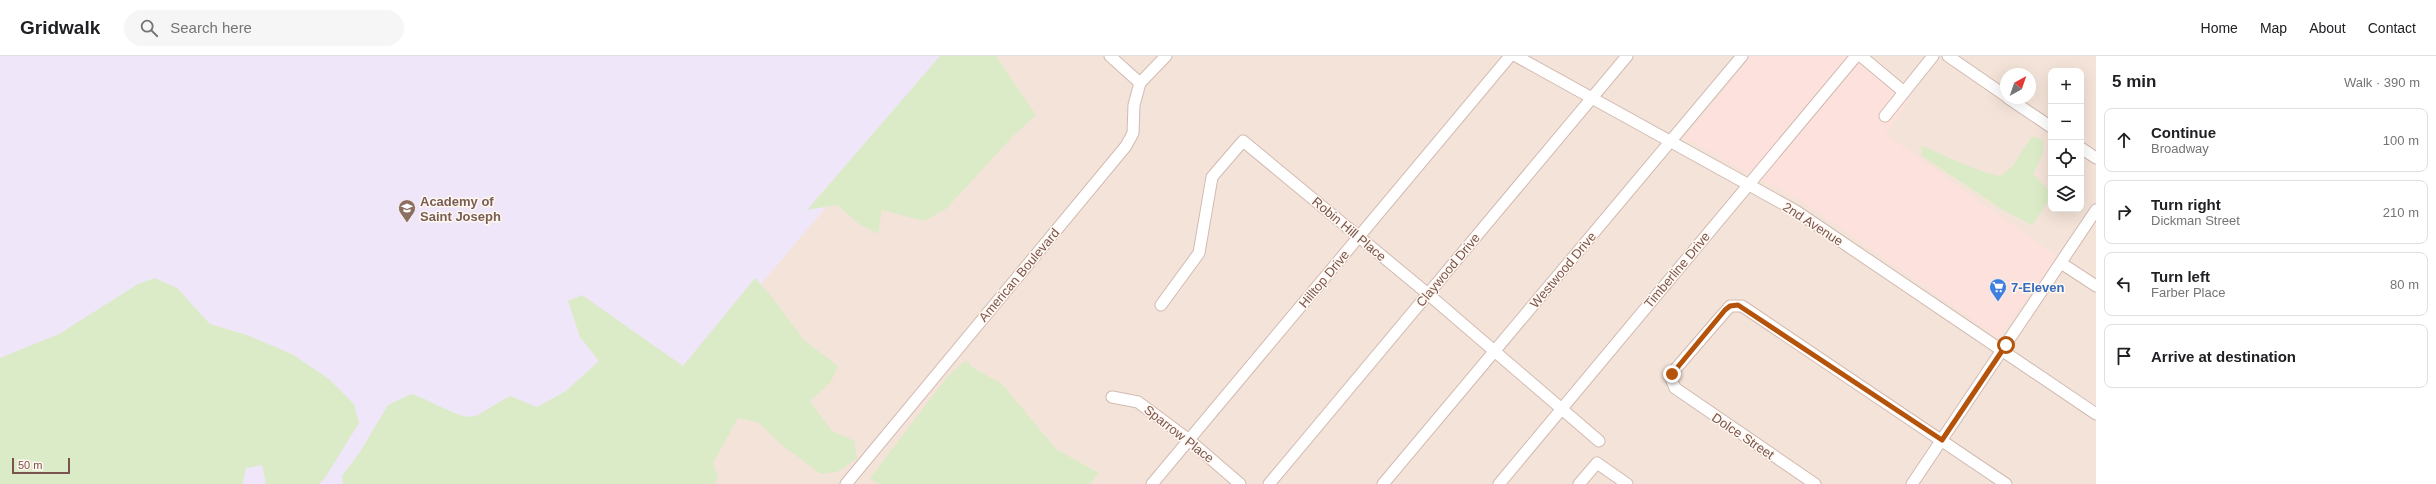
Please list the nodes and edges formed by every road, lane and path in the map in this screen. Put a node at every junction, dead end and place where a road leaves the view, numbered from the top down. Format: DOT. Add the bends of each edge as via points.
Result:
graph roads {
  1 [pos="1110,56"];
  2 [pos="1166,56"];
  3 [pos="1510,56"];
  4 [pos="1516,56"];
  5 [pos="1627,56"];
  6 [pos="1742,56"];
  7 [pos="1856,56"];
  8 [pos="1861,56"];
  9 [pos="1933,56"];
  10 [pos="1948,56"];
  11 [pos="1140,84"];
  12 [pos="1904,92"];
  13 [pos="2000,92"];
  14 [pos="1592,98"];
  15 [pos="2017,104"];
  16 [pos="1885,116"];
  17 [pos="2048,125"];
  18 [pos="1670,142"];
  19 [pos="2084,150"];
  20 [pos="2096,158"];
  21 [pos="1747,185"];
  22 [pos="2096,210"];
  23 [pos="1359,237"];
  24 [pos="2061,262"];
  25 [pos="2096,286"];
  26 [pos="1428,294"];
  27 [pos="1161,305"];
  28 [pos="1495,351"];
  29 [pos="2002,351"];
  30 [pos="1112,397"];
  31 [pos="1562,408"];
  32 [pos="2096,414"];
  33 [pos="1189,440"];
  34 [pos="1942,440"];
  35 [pos="1599,441"];
  36 [pos="846,484"];
  37 [pos="1152,484"];
  38 [pos="1240,484"];
  39 [pos="1269,484"];
  40 [pos="1383,484"];
  41 [pos="1499,484"];
  42 [pos="1579,484"];
  43 [pos="1627,484"];
  44 [pos="1815,484"];
  45 [pos="1912,484"];
  46 [pos="2006,484"];
  1 -- 11 [label="street"];
  2 -- 11 [label="street, American Boulevard"];
  3 -- 23 [label="street, Hilltop Drive"];
  4 -- 14 [label="street, 2nd Avenue"];
  5 -- 14 [label="street, Claywood Drive"];
  6 -- 18 [label="street, Westwood Drive"];
  7 -- 21 [label="street, Timberline Drive"];
  8 -- 12 [label="street"];
  9 -- 12 [label="street"];
  10 -- 13 [label="street"];
  11 -- 36 [label="street, American Boulevard" via="1134,105 1133,133 1126,146"];
  12 -- 16 [label="street"];
  14 -- 18 [label="street, 2nd Avenue"];
  14 -- 26 [label="street, Claywood Drive"];
  15 -- 17 [label="street"];
  18 -- 21 [label="street, 2nd Avenue"];
  18 -- 28 [label="street, Westwood Drive"];
  19 -- 20 [label="street"];
  21 -- 29 [label="street, 2nd Avenue" via="1796,210"];
  21 -- 31 [label="street, Timberline Drive"];
  22 -- 24 [label="street"];
  23 -- 26 [label="street, Robin Hill Place"];
  23 -- 27 [label="street, Robin Hill Place" via="1242,141 1212,178 1199,253"];
  23 -- 33 [label="street, Hilltop Drive"];
  24 -- 25 [label="street"];
  24 -- 29 [label="street"];
  26 -- 28 [label="street, Robin Hill Place"];
  26 -- 39 [label="street, Claywood Drive"];
  28 -- 31 [label="street, Robin Hill Place"];
  28 -- 40 [label="street, Westwood Drive"];
  29 -- 32 [label="street, 2nd Avenue"];
  29 -- 34 [label="street"];
  30 -- 33 [label="street, Sparrow Place" via="1138,402"];
  31 -- 35 [label="street, Robin Hill Place"];
  31 -- 41 [label="street, Timberline Drive"];
  33 -- 37 [label="street, Hilltop Drive"];
  33 -- 38 [label="street, Sparrow Place"];
  34 -- 44 [label="street, Dolce Street" via="1742,306 1734,305 1725,310 1672,374 1674,385 1678,392"];
  34 -- 45 [label="street"];
  34 -- 46 [label="street"];
  42 -- 43 [label="street" via="1596,463"];
}
